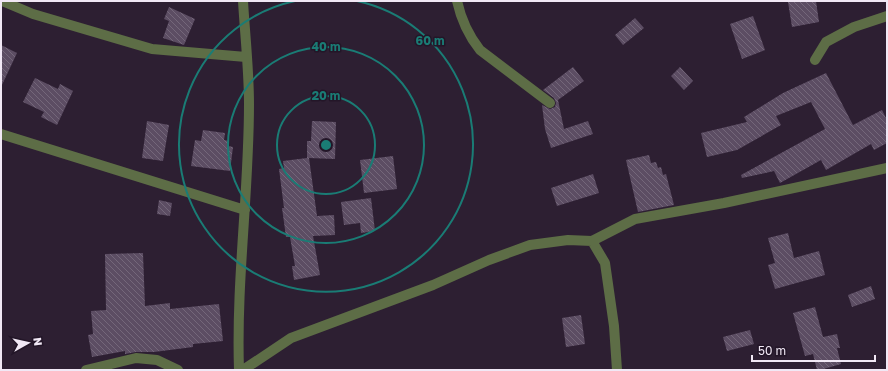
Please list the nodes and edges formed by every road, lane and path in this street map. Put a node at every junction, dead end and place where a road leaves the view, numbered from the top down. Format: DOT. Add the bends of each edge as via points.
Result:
graph roads {
  1 [pos="2,1"];
  2 [pos="243,1"];
  3 [pos="457,1"];
  4 [pos="887,16"];
  5 [pos="246,57"];
  6 [pos="815,60"];
  7 [pos="550,103"];
  8 [pos="1,134"];
  9 [pos="887,168"];
  10 [pos="245,210"];
  11 [pos="592,241"];
  12 [pos="86,370"];
  13 [pos="178,370"];
  14 [pos="239,370"];
  15 [pos="243,370"];
  16 [pos="617,370"];
  1 -- 5 [label="street" via="33,14 152,49"];
  2 -- 5 [label="street"];
  3 -- 7 [label="street" via="460,16 471,39 480,50"];
  4 -- 6 [label="street" via="826,42"];
  5 -- 10 [label="street" via="249,103"];
  8 -- 10 [label="street"];
  9 -- 11 [label="street" via="717,205 635,219"];
  10 -- 14 [label="street" via="238,332"];
  11 -- 15 [label="street" via="568,240 530,245 489,260 433,285 291,338"];
  11 -- 16 [label="street" via="605,263"];
  12 -- 13 [label="street" via="136,358 157,360"];
}
